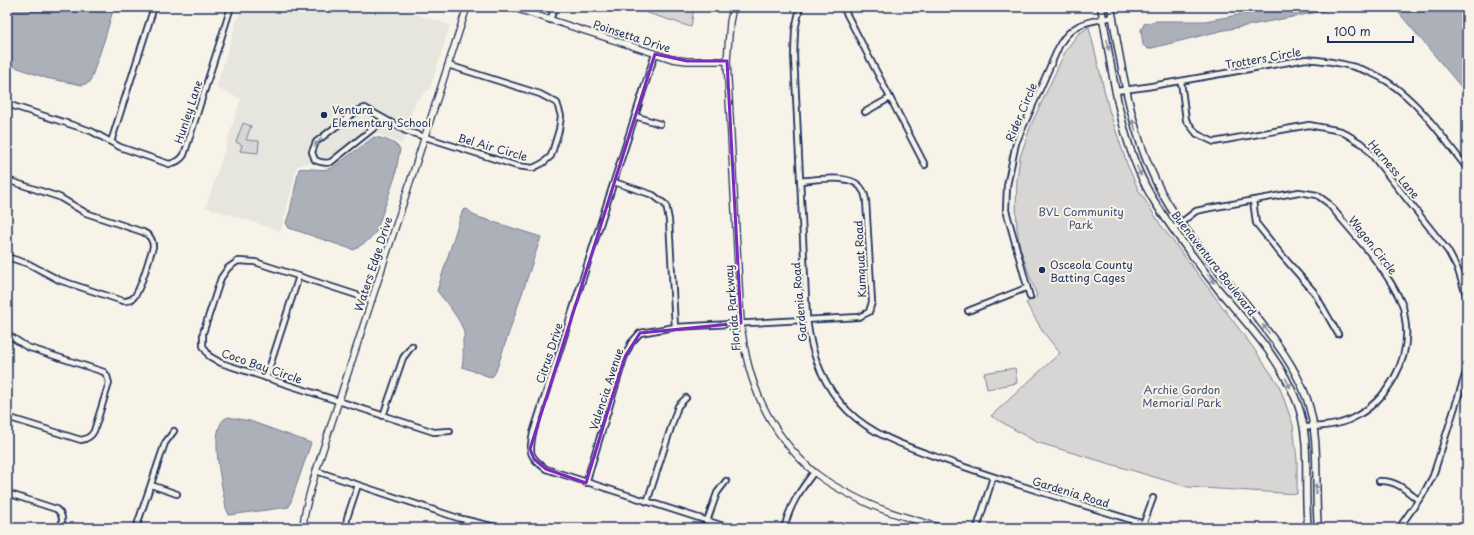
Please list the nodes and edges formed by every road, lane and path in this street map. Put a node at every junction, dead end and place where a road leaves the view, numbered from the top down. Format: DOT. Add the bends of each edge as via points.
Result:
graph roads {
  1 [pos="154,7"];
  2 [pos="231,7"];
  3 [pos="467,7"];
  4 [pos="511,7"];
  5 [pos="554,7"];
  6 [pos="733,7"];
  7 [pos="800,7"];
  8 [pos="842,7"];
  9 [pos="1101,7"];
  10 [pos="1111,7"];
  11 [pos="1113,17"];
  12 [pos="1103,19"];
  13 [pos="550,20"];
  14 [pos="655,54"];
  15 [pos="727,61"];
  16 [pos="448,65"];
  17 [pos="1181,81"];
  18 [pos="1126,90"];
  19 [pos="1116,91"];
  20 [pos="890,98"];
  21 [pos="7,104"];
  22 [pos="865,112"];
  23 [pos="634,116"];
  24 [pos="383,119"];
  25 [pos="660,124"];
  26 [pos="425,136"];
  27 [pos="111,142"];
  28 [pos="925,165"];
  29 [pos="1467,168"];
  30 [pos="7,180"];
  31 [pos="800,180"];
  32 [pos="614,182"];
  33 [pos="1253,200"];
  34 [pos="1180,223"];
  35 [pos="1172,229"];
  36 [pos="7,257"];
  37 [pos="299,276"];
  38 [pos="1026,288"];
  39 [pos="1030,297"];
  40 [pos="1467,298"];
  41 [pos="372,300"];
  42 [pos="968,310"];
  43 [pos="807,319"];
  44 [pos="741,323"];
  45 [pos="675,327"];
  46 [pos="7,334"];
  47 [pos="1338,334"];
  48 [pos="412,346"];
  49 [pos="1467,369"];
  50 [pos="266,378"];
  51 [pos="686,398"];
  52 [pos="339,402"];
  53 [pos="383,416"];
  54 [pos="7,417"];
  55 [pos="1304,427"];
  56 [pos="1314,427"];
  57 [pos="174,431"];
  58 [pos="450,431"];
  59 [pos="316,472"];
  60 [pos="814,472"];
  61 [pos="993,477"];
  62 [pos="726,481"];
  63 [pos="1379,482"];
  64 [pos="586,483"];
  65 [pos="151,485"];
  66 [pos="358,485"];
  67 [pos="7,492"];
  68 [pos="177,494"];
  69 [pos="1153,498"];
  70 [pos="1418,500"];
  71 [pos="647,502"];
  72 [pos="707,521"];
  73 [pos="1143,526"];
  74 [pos="61,528"];
  75 [pos="136,528"];
  76 [pos="303,528"];
  77 [pos="346,528"];
  78 [pos="500,528"];
  79 [pos="730,528"];
  80 [pos="784,528"];
  81 [pos="941,528"];
  82 [pos="977,528"];
  83 [pos="1308,528"];
  84 [pos="1318,528"];
  85 [pos="1399,528"];
  1 -- 27 [label="street"];
  2 -- 27 [label="street, Hunley Lane" via="181,160 169,164"];
  3 -- 16 [label="street, Waters Edge Drive"];
  4 -- 13 [label="street, Poinsetta Drive"];
  5 -- 13 [label="street"];
  6 -- 15 [label="street, Florida Parkway"];
  7 -- 31 [label="street, Gardenia Road" via="795,30 794,56"];
  8 -- 20 [label="street"];
  9 -- 12 [label="main road, Buenaventura Boulevard"];
  10 -- 11 [label="main road, Buenaventura Boulevard"];
  11 -- 12 [label="street, Rider Circle"];
  11 -- 18 [label="main road, Buenaventura Boulevard"];
  12 -- 19 [label="main road, Buenaventura Boulevard, one-way"];
  12 -- 38 [label="street, Rider Circle" via="1083,23 1066,35 1016,142 1007,186 1006,210"];
  13 -- 14 [label="street, Poinsetta Drive"];
  14 -- 15 [label="street, Poinsetta Drive" via="687,61"];
  14 -- 23 [label="street, Citrus Drive"];
  15 -- 44 [label="street, Florida Parkway"];
  16 -- 26 [label="street, Waters Edge Drive"];
  16 -- 26 [label="street, Bel Air Circle" via="540,94 557,103 561,116 551,156 543,164 533,168 517,166"];
  17 -- 18 [label="street, Trotters Circle"];
  17 -- 29 [label="street, Trotters Circle" via="1306,59 1350,65 1388,82 1419,109"];
  17 -- 40 [label="street, Harness Lane" via="1186,120 1197,134 1214,142 1309,125 1341,131 1364,145 1448,251 1458,270"];
  18 -- 19 [label="street, Trotters Circle"];
  34 -- 18 [label="main road, Buenaventura Boulevard, one-way" via="1151,172 1133,121"];
  19 -- 35 [label="main road, Buenaventura Boulevard, one-way" via="1122,123 1133,157 1155,202"];
  20 -- 22 [label="street"];
  20 -- 28 [label="street"];
  21 -- 27 [label="street, Hunley Lane" via="91,131"];
  23 -- 25 [label="street"];
  23 -- 32 [label="street, Citrus Drive"];
  24 -- 24 [label="street, one-way" via="365,108 356,111 316,142 312,152 315,160 326,164 331,162"];
  24 -- 26 [label="street" via="406,131"];
  26 -- 41 [label="street, Waters Edge Drive"];
  30 -- 36 [label="street" via="59,197 86,213 148,234 153,243 137,292 128,301 59,280 29,264"];
  31 -- 43 [label="street, Gardenia Road"];
  31 -- 43 [label="street, Kumquat Road" via="840,178 854,182 863,190 866,200 872,294 869,312 859,318"];
  32 -- 45 [label="street" via="653,195 666,205"];
  32 -- 64 [label="street, Citrus Drive" via="533,433 530,450 534,459 546,469"];
  33 -- 34 [label="street, Wagon Circle" via="1196,211"];
  33 -- 47 [label="street" via="1256,223 1314,292"];
  33 -- 56 [label="street, Wagon Circle" via="1299,192 1317,195 1328,203 1389,278 1402,305 1407,341 1403,362 1386,391 1368,409 1350,419"];
  34 -- 35 [label="street, Wagon Circle"];
  56 -- 34 [label="main road, Buenaventura Boulevard, one-way" via="1307,400 1288,359"];
  35 -- 55 [label="main road, Buenaventura Boulevard, one-way" via="1278,362 1293,393"];
  37 -- 41 [label="street, Coco Bay Circle"];
  37 -- 50 [label="street"];
  37 -- 50 [label="street, Coco Bay Circle" via="254,262 238,261 228,268 221,278 203,334 203,346 209,356 221,363"];
  38 -- 39 [label="street, Rider Circle"];
  38 -- 42 [label="street"];
  41 -- 52 [label="street, Waters Edge Drive"];
  43 -- 44 [label="street, Kumquat Road"];
  43 -- 61 [label="street, Gardenia Road" via="809,339 819,369 828,387 848,412 896,443"];
  44 -- 45 [label="street, Valencia Avenue"];
  44 -- 60 [label="street, Florida Parkway" via="750,375 759,398 771,421 792,450"];
  45 -- 64 [label="street, Valencia Avenue" via="640,333 631,344 624,358"];
  46 -- 54 [label="street" via="27,347 104,372 109,383 94,431 87,439 81,440"];
  48 -- 53 [label="street" via="403,358"];
  49 -- 70 [label="street" via="1438,463"];
  50 -- 52 [label="street, Coco Bay Circle"];
  51 -- 71 [label="street" via="678,406"];
  52 -- 53 [label="street, Coco Bay Circle"];
  52 -- 59 [label="street, Waters Edge Drive"];
  53 -- 58 [label="street, Coco Bay Circle" via="434,432"];
  55 -- 56 [label="street, Wagon Circle"];
  55 -- 83 [label="main road, Buenaventura Boulevard"];
  84 -- 56 [label="main road, Buenaventura Boulevard, one-way"];
  57 -- 65 [label="street" via="165,444"];
  59 -- 66 [label="street"];
  59 -- 76 [label="street, Waters Edge Drive"];
  60 -- 80 [label="street" via="797,495 788,512"];
  60 -- 81 [label="street, Florida Parkway" via="870,504"];
  61 -- 73 [label="street, Gardenia Road"];
  61 -- 82 [label="street"];
  62 -- 72 [label="street" via="717,493"];
  63 -- 70 [label="street" via="1396,483"];
  64 -- 71 [label="street, Citrus Drive"];
  65 -- 68 [label="street"];
  65 -- 75 [label="street"];
  66 -- 77 [label="street"];
  66 -- 78 [label="street" via="458,518"];
  67 -- 74 [label="street" via="56,509 62,518"];
  69 -- 73 [label="street"];
  70 -- 85 [label="street"];
  71 -- 72 [label="street, Citrus Drive"];
  72 -- 79 [label="street, Citrus Drive"];
}
